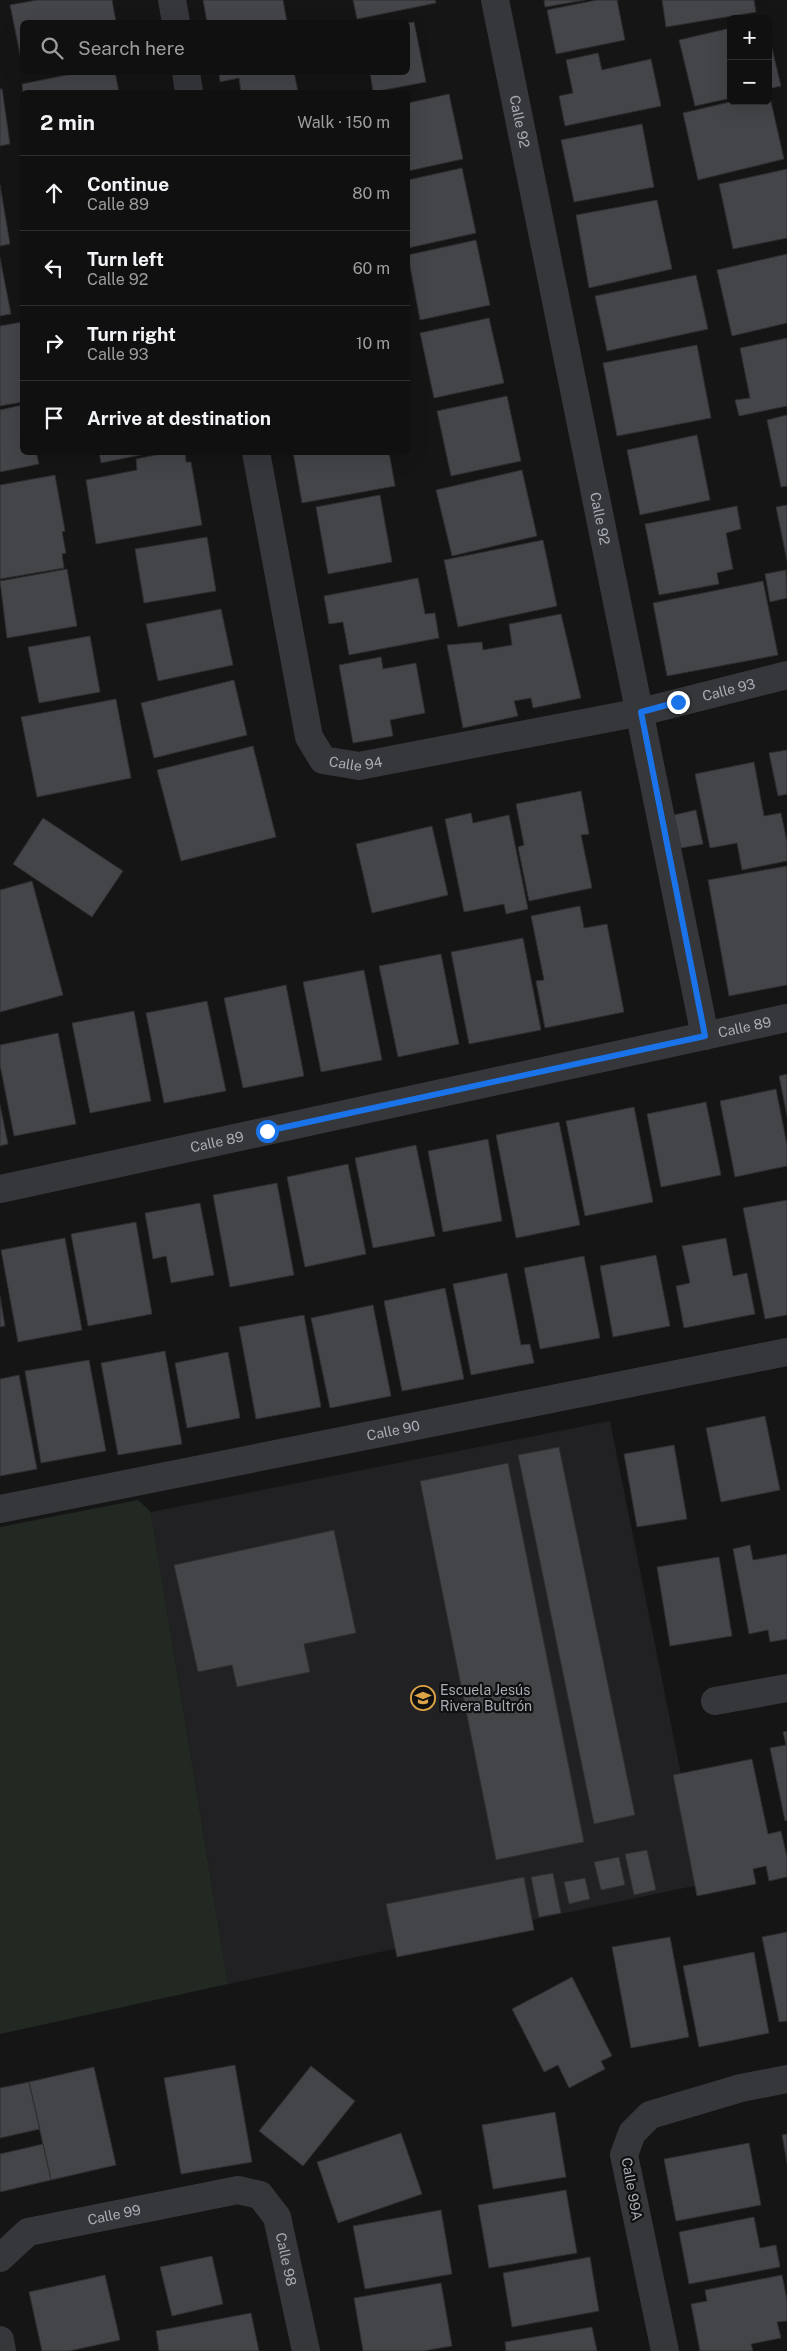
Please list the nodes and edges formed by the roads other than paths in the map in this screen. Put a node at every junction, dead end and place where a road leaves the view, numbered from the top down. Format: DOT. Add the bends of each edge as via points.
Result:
graph roads {
  1 [pos="172,0"];
  2 [pos="495,0"];
  3 [pos="176,20"];
  4 [pos="186,75"];
  5 [pos="189,90"];
  6 [pos="257,455"];
  7 [pos="787,675"];
  8 [pos="641,712"];
  9 [pos="787,1018"];
  10 [pos="705,1036"];
  11 [pos="0,1189"];
  12 [pos="787,1352"];
  13 [pos="0,1509"];
  14 [pos="787,1688"];
  15 [pos="715,1701"];
  16 [pos="787,2079"];
  17 [pos="238,2190"];
  18 [pos="0,2258"];
  19 [pos="0,2340"];
  20 [pos="2,2351"];
  21 [pos="306,2351"];
  22 [pos="665,2351"];
  1 -- 3 [label="street"];
  2 -- 8 [label="street, Calle 92"];
  4 -- 5 [label="street"];
  6 -- 8 [label="street, Calle 94" via="308,737 323,760 359,766"];
  7 -- 8 [label="street, Calle 93"];
  8 -- 10 [label="street, Calle 92"];
  9 -- 10 [label="street, Calle 89"];
  10 -- 11 [label="street, Calle 89"];
  12 -- 13 [label="street, Calle 90"];
  14 -- 15 [label="street"];
  16 -- 22 [label="street, Calle 99A" via="741,2088 650,2115 632,2133 624,2155"];
  17 -- 18 [label="street, Calle 99" via="28,2232"];
  17 -- 21 [label="street, Calle 98" via="260,2195 278,2217"];
  19 -- 20 [label="street"];
}
